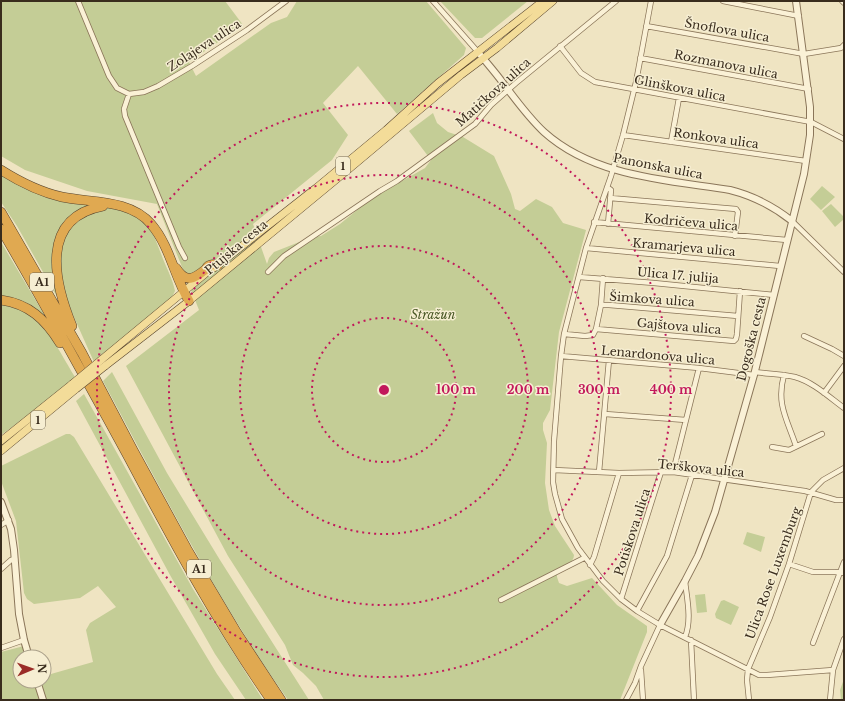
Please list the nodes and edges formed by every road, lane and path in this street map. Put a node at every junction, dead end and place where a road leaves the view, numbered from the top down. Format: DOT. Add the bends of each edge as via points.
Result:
graph roads {
  1 [pos="78,1"];
  2 [pos="286,1"];
  3 [pos="433,1"];
  4 [pos="543,1"];
  5 [pos="553,1"];
  6 [pos="616,1"];
  7 [pos="651,1"];
  8 [pos="723,1"];
  9 [pos="796,1"];
  10 [pos="799,16"];
  11 [pos="646,26"];
  12 [pos="560,46"];
  13 [pos="842,47"];
  14 [pos="478,52"];
  15 [pos="844,53"];
  16 [pos="804,54"];
  17 [pos="640,58"];
  18 [pos="483,59"];
  19 [pos="634,89"];
  20 [pos="809,89"];
  21 [pos="508,90"];
  22 [pos="129,94"];
  23 [pos="679,98"];
  24 [pos="811,122"];
  25 [pos="623,135"];
  26 [pos="844,139"];
  27 [pos="671,142"];
  28 [pos="806,161"];
  29 [pos="613,169"];
  30 [pos="1,170"];
  31 [pos="607,187"];
  32 [pos="610,198"];
  33 [pos="112,205"];
  34 [pos="1,212"];
  35 [pos="792,221"];
  36 [pos="594,222"];
  37 [pos="608,224"];
  38 [pos="1,229"];
  39 [pos="735,236"];
  40 [pos="787,240"];
  41 [pos="586,248"];
  42 [pos="185,258"];
  43 [pos="171,261"];
  44 [pos="218,265"];
  45 [pos="780,266"];
  46 [pos="268,272"];
  47 [pos="844,272"];
  48 [pos="579,277"];
  49 [pos="603,278"];
  50 [pos="740,291"];
  51 [pos="184,292"];
  52 [pos="774,295"];
  53 [pos="1,300"];
  54 [pos="189,301"];
  55 [pos="601,305"];
  56 [pos="738,316"];
  57 [pos="596,329"];
  58 [pos="564,334"];
  59 [pos="804,336"];
  60 [pos="78,356"];
  61 [pos="560,356"];
  62 [pos="844,356"];
  63 [pos="609,360"];
  64 [pos="103,363"];
  65 [pos="844,366"];
  66 [pos="699,368"];
  67 [pos="754,373"];
  68 [pos="784,375"];
  69 [pos="74,387"];
  70 [pos="824,393"];
  71 [pos="844,408"];
  72 [pos="605,414"];
  73 [pos="686,420"];
  74 [pos="822,434"];
  75 [pos="1,441"];
  76 [pos="796,446"];
  77 [pos="772,447"];
  78 [pos="1,451"];
  79 [pos="844,468"];
  80 [pos="554,470"];
  81 [pos="599,472"];
  82 [pos="661,472"];
  83 [pos="673,472"];
  84 [pos="619,473"];
  85 [pos="692,475"];
  86 [pos="725,479"];
  87 [pos="811,492"];
  88 [pos="844,500"];
  89 [pos="1,504"];
  90 [pos="8,520"];
  91 [pos="1,525"];
  92 [pos="584,558"];
  93 [pos="15,559"];
  94 [pos="844,562"];
  95 [pos="789,564"];
  96 [pos="590,565"];
  97 [pos="1,568"];
  98 [pos="842,572"];
  99 [pos="685,581"];
  100 [pos="621,599"];
  101 [pos="501,600"];
  102 [pos="638,611"];
  103 [pos="660,625"];
  104 [pos="685,637"];
  105 [pos="844,639"];
  106 [pos="24,640"];
  107 [pos="691,640"];
  108 [pos="814,643"];
  109 [pos="1,648"];
  110 [pos="27,649"];
  111 [pos="641,666"];
  112 [pos="748,669"];
  113 [pos="833,670"];
  114 [pos="40,689"];
  115 [pos="43,700"];
  116 [pos="271,700"];
  117 [pos="281,700"];
  118 [pos="626,700"];
  119 [pos="643,700"];
  120 [pos="694,700"];
  121 [pos="748,700"];
  122 [pos="830,700"];
  1 -- 22 [label="street" via="108,76 116,88"];
  2 -- 22 [label="street, Zolajeva ulica" via="192,66 158,86 144,92"];
  3 -- 14 [label="street"];
  4 -- 14 [label="main road, Ptujska cesta / 1"];
  5 -- 18 [label="main road, Ptujska cesta / 1"];
  6 -- 12 [label="street, Matičkova ulica"];
  7 -- 11 [label="street"];
  8 -- 10 [label="street"];
  9 -- 10 [label="street, Dogoška cesta"];
  10 -- 16 [label="street, Dogoška cesta"];
  11 -- 16 [label="street, Šnoflova ulica"];
  11 -- 17 [label="street"];
  12 -- 19 [label="street, Glinškova ulica" via="581,73 595,82"];
  12 -- 21 [label="street, Matičkova ulica"];
  13 -- 15 [label="street"];
  13 -- 16 [label="street, Šnoflova ulica"];
  14 -- 18 [label="street"];
  14 -- 44 [label="main road, Ptujska cesta / 1" via="438,83 350,160"];
  16 -- 20 [label="street, Dogoška cesta"];
  17 -- 19 [label="street"];
  17 -- 20 [label="street, Rozmanova ulica"];
  18 -- 21 [label="street, Panonska ulica"];
  18 -- 54 [label="main road, Ptujska cesta / 1"];
  19 -- 23 [label="street, Glinškova ulica"];
  19 -- 25 [label="street"];
  20 -- 24 [label="street, Dogoška cesta"];
  21 -- 29 [label="street, Panonska ulica" via="530,117 555,140 581,157"];
  21 -- 46 [label="street, Matičkova ulica" via="475,124 397,181 284,256"];
  22 -- 42 [label="street" via="124,109 125,116"];
  23 -- 24 [label="street, Glinškova ulica"];
  23 -- 27 [label="street"];
  24 -- 26 [label="street, Glinškova ulica"];
  24 -- 28 [label="street, Dogoška cesta"];
  25 -- 27 [label="street, Ronkova ulica"];
  25 -- 29 [label="street"];
  27 -- 28 [label="street, Ronkova ulica"];
  28 -- 35 [label="street, Dogoška cesta"];
  29 -- 31 [label="street"];
  29 -- 35 [label="street, Panonska ulica" via="742,193 770,205"];
  30 -- 33 [label="highway" via="18,181 62,197"];
  31 -- 32 [label="street" via="611,190"];
  31 -- 36 [label="street"];
  32 -- 37 [label="street"];
  32 -- 39 [label="street" via="736,209 738,212"];
  33 -- 43 [label="highway" via="136,212 151,223"];
  33 -- 60 [label="highway" via="82,212 62,232 59,239 57,276 69,318 81,344"];
  34 -- 60 [label="highway, A1"];
  35 -- 40 [label="street, Dogoška cesta"];
  35 -- 47 [label="street, Panonska ulica"];
  36 -- 37 [label="street, Kodričeva ulica"];
  36 -- 41 [label="street"];
  37 -- 39 [label="street, Kodričeva ulica"];
  38 -- 60 [label="highway, A1"];
  39 -- 40 [label="street, Kodričeva ulica"];
  40 -- 45 [label="street, Dogoška cesta"];
  41 -- 45 [label="street, Kramarjeva ulica"];
  41 -- 48 [label="street"];
  43 -- 44 [label="highway" via="183,277 188,278 193,278 211,265"];
  43 -- 51 [label="highway"];
  44 -- 51 [label="main road, Ptujska cesta / 1"];
  45 -- 52 [label="street, Dogoška cesta"];
  48 -- 49 [label="street, Ulica 17. julija"];
  48 -- 58 [label="street"];
  49 -- 50 [label="street, Ulica 17. julija"];
  49 -- 55 [label="street"];
  50 -- 52 [label="street, Ulica 17. julija"];
  50 -- 56 [label="street, Gajštova ulica"];
  51 -- 54 [label="highway"];
  51 -- 64 [label="main road, Ptujska cesta / 1"];
  52 -- 67 [label="street, Dogoška cesta"];
  53 -- 60 [label="highway" via="25,306 36,313 68,355"];
  54 -- 64 [label="main road, Ptujska cesta / 1"];
  55 -- 56 [label="street, Šimkova ulica"];
  55 -- 57 [label="street, Šimkova ulica"];
  56 -- 57 [label="street, Gajštova ulica" via="734,341"];
  57 -- 58 [label="street" via="590,336"];
  58 -- 61 [label="street"];
  59 -- 62 [label="street"];
  60 -- 116 [label="highway, A1" via="179,553"];
  60 -- 117 [label="highway, A1" via="191,556"];
  61 -- 63 [label="street, Lenardonova ulica"];
  61 -- 80 [label="street"];
  63 -- 66 [label="street, Lenardonova ulica"];
  63 -- 72 [label="street"];
  64 -- 69 [label="main road, Ptujska cesta / 1, bridge"];
  65 -- 70 [label="street"];
  66 -- 67 [label="street, Lenardonova ulica"];
  66 -- 73 [label="street"];
  67 -- 68 [label="street, Lenardonova ulica"];
  67 -- 86 [label="street, Dogoška cesta"];
  68 -- 70 [label="street, Lenardonova ulica" via="804,381"];
  68 -- 76 [label="street" via="781,403"];
  69 -- 75 [label="main road, Ptujska cesta / 1"];
  69 -- 78 [label="main road, Ptujska cesta / 1"];
  70 -- 71 [label="street, Lenardonova ulica"];
  72 -- 73 [label="street"];
  72 -- 81 [label="street"];
  73 -- 83 [label="street"];
  74 -- 76 [label="street"];
  76 -- 77 [label="street" via="789,450"];
  79 -- 87 [label="street, Ulica Rose Luxemburg" via="822,480"];
  80 -- 81 [label="street, Terškova ulica"];
  80 -- 92 [label="street" via="555,494 560,512"];
  81 -- 84 [label="street, Terškova ulica"];
  82 -- 83 [label="street, Terškova ulica"];
  82 -- 84 [label="street, Terškova ulica"];
  82 -- 100 [label="street, Potiskova ulica"];
  83 -- 85 [label="street, Terškova ulica"];
  84 -- 96 [label="street"];
  85 -- 86 [label="street, Terškova ulica"];
  85 -- 102 [label="street" via="667,556"];
  86 -- 87 [label="street, Terškova ulica"];
  86 -- 99 [label="street, Dogoška cesta" via="711,524"];
  87 -- 88 [label="street, Terškova ulica"];
  87 -- 95 [label="street, Ulica Rose Luxemburg"];
  89 -- 90 [label="street"];
  90 -- 91 [label="street"];
  90 -- 93 [label="street"];
  92 -- 96 [label="street"];
  92 -- 101 [label="street"];
  93 -- 97 [label="street"];
  93 -- 106 [label="street" via="19,614"];
  94 -- 98 [label="street"];
  95 -- 98 [label="street" via="813,572"];
  95 -- 112 [label="street, Ulica Rose Luxemburg"];
  96 -- 100 [label="street"];
  98 -- 108 [label="street"];
  99 -- 103 [label="street, Dogoška cesta"];
  99 -- 104 [label="street" via="689,620"];
  100 -- 102 [label="street"];
  102 -- 103 [label="street"];
  103 -- 104 [label="street"];
  103 -- 111 [label="street, Dogoška cesta"];
  104 -- 107 [label="street"];
  105 -- 113 [label="street"];
  106 -- 109 [label="street"];
  106 -- 110 [label="street"];
  107 -- 112 [label="street"];
  107 -- 120 [label="street"];
  111 -- 118 [label="street, Dogoška cesta"];
  111 -- 119 [label="street, Dogoška cesta"];
  112 -- 113 [label="street" via="759,675"];
  112 -- 121 [label="street, Ulica Rose Luxemburg"];
  113 -- 122 [label="street"];
  114 -- 115 [label="street"];
}
